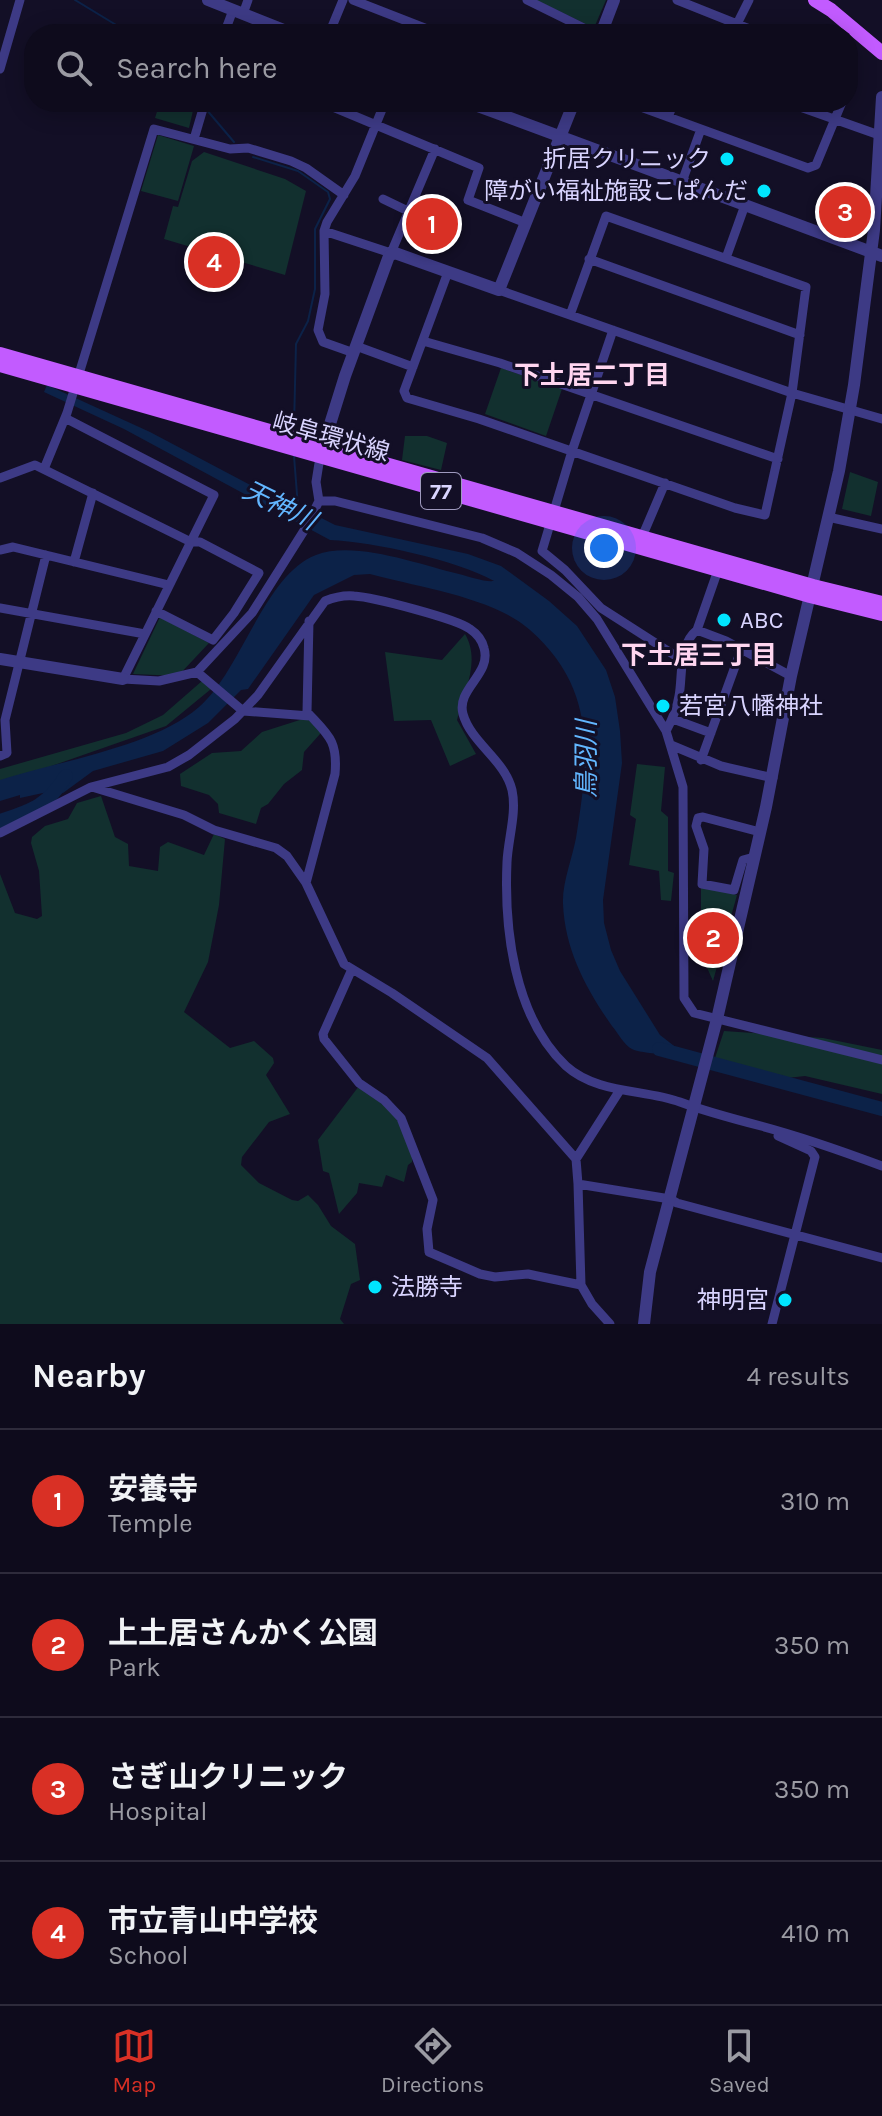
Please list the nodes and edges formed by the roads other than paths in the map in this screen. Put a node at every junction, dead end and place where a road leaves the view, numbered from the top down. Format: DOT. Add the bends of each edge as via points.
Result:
graph roads {
  1 [pos="20,0"];
  2 [pos="248,0"];
  3 [pos="343,0"];
  4 [pos="353,0"];
  5 [pos="386,0"];
  6 [pos="527,0"];
  7 [pos="614,0"];
  8 [pos="677,0"];
  9 [pos="749,0"];
  10 [pos="815,0"];
  11 [pos="212,1"];
  12 [pos="381,11"];
  13 [pos="238,12"];
  14 [pos="230,24"];
  15 [pos="269,24"];
  16 [pos="333,24"];
  17 [pos="414,24"];
  18 [pos="577,24"];
  19 [pos="603,24"];
  20 [pos="724,24"];
  21 [pos="737,24"];
  22 [pos="848,24"];
  23 [pos="858,33"];
  24 [pos="882,53"];
  25 [pos="0,69"];
  26 [pos="882,97"];
  27 [pos="202,112"];
  28 [pos="345,112"];
  29 [pos="381,112"];
  30 [pos="493,112"];
  31 [pos="570,112"];
  32 [pos="654,112"];
  33 [pos="670,112"];
  34 [pos="813,112"];
  35 [pos="838,112"];
  36 [pos="668,117"];
  37 [pos="835,120"];
  38 [pos="376,125"];
  39 [pos="701,129"];
  40 [pos="879,135"];
  41 [pos="560,138"];
  42 [pos="194,139"];
  43 [pos="435,149"];
  44 [pos="682,182"];
  45 [pos="344,195"];
  46 [pos="383,199"];
  47 [pos="745,205"];
  48 [pos="410,212"];
  49 [pos="526,223"];
  50 [pos="324,231"];
  51 [pos="391,253"];
  52 [pos="876,253"];
  53 [pos="726,258"];
  54 [pos="589,259"];
  55 [pos="448,272"];
  56 [pos="499,290"];
  57 [pos="570,315"];
  58 [pos="613,330"];
  59 [pos="800,335"];
  60 [pos="423,341"];
  61 [pos="355,350"];
  62 [pos="0,354"];
  63 [pos="0,365"];
  64 [pos="413,367"];
  65 [pos="76,384"];
  66 [pos="792,393"];
  67 [pos="591,395"];
  68 [pos="850,411"];
  69 [pos="66,416"];
  70 [pos="882,419"];
  71 [pos="572,451"];
  72 [pos="322,452"];
  73 [pos="778,459"];
  74 [pos="44,469"];
  75 [pos="0,478"];
  76 [pos="665,483"];
  77 [pos="93,493"];
  78 [pos="319,501"];
  79 [pos="551,516"];
  80 [pos="828,517"];
  81 [pos="882,529"];
  82 [pos="642,537"];
  83 [pos="191,542"];
  84 [pos="0,550"];
  85 [pos="46,555"];
  86 [pos="74,562"];
  87 [pos="718,570"];
  88 [pos="169,585"];
  89 [pos="811,591"];
  90 [pos="882,603"];
  91 [pos="0,608"];
  92 [pos="156,611"];
  93 [pos="31,613"];
  94 [pos="882,614"];
  95 [pos="309,621"];
  96 [pos="697,630"];
  97 [pos="145,634"];
  98 [pos="741,650"];
  99 [pos="0,659"];
  100 [pos="682,660"];
  101 [pos="19,663"];
  102 [pos="199,673"];
  103 [pos="791,676"];
  104 [pos="123,679"];
  105 [pos="243,711"];
  106 [pos="311,716"];
  107 [pos="673,719"];
  108 [pos="3,720"];
  109 [pos="666,731"];
  110 [pos="711,733"];
  111 [pos="671,745"];
  112 [pos="0,756"];
  113 [pos="701,760"];
  114 [pos="773,778"];
  115 [pos="91,787"];
  116 [pos="760,832"];
  117 [pos="0,833"];
  118 [pos="754,857"];
  119 [pos="306,883"];
  120 [pos="352,969"];
  121 [pos="715,1022"];
  122 [pos="882,1060"];
  123 [pos="620,1090"];
  124 [pos="695,1106"];
  125 [pos="762,1126"];
  126 [pos="576,1159"];
  127 [pos="882,1164"];
  128 [pos="578,1184"];
  129 [pos="670,1199"];
  130 [pos="794,1235"];
  131 [pos="882,1258"];
  132 [pos="581,1285"];
  133 [pos="610,1324"];
  134 [pos="644,1324"];
  135 [pos="772,1324"];
  1 -- 25 [label="street"];
  2 -- 13 [label="street"];
  3 -- 16 [label="street"];
  4 -- 12 [label="street"];
  5 -- 12 [label="street"];
  6 -- 18 [label="street"];
  7 -- 19 [label="street"];
  8 -- 20 [label="street"];
  9 -- 21 [label="street"];
  10 -- 22 [label="main road"];
  11 -- 13 [label="street"];
  12 -- 17 [label="street"];
  13 -- 14 [label="street"];
  13 -- 15 [label="street"];
  23 -- 24 [label="main road"];
  26 -- 40 [label="street"];
  27 -- 42 [label="street"];
  28 -- 38 [label="street"];
  29 -- 38 [label="street"];
  30 -- 41 [label="street"];
  31 -- 41 [label="street"];
  32 -- 36 [label="street"];
  33 -- 36 [label="street"];
  34 -- 37 [label="street"];
  35 -- 37 [label="street"];
  36 -- 39 [label="street"];
  37 -- 39 [label="street" via="816,165 808,168"];
  37 -- 40 [label="street"];
  38 -- 43 [label="street"];
  38 -- 45 [label="street"];
  39 -- 44 [label="street"];
  40 -- 52 [label="street"];
  41 -- 44 [label="street"];
  41 -- 49 [label="street"];
  42 -- 45 [label="street" via="291,161"];
  42 -- 65 [label="street" via="158,128 151,131"];
  43 -- 48 [label="street"];
  43 -- 49 [label="street" via="479,168 468,200"];
  44 -- 47 [label="street"];
  45 -- 50 [label="street"];
  46 -- 48 [label="street"];
  47 -- 52 [label="street"];
  47 -- 53 [label="street"];
  48 -- 51 [label="street"];
  49 -- 56 [label="street"];
  50 -- 51 [label="street"];
  50 -- 61 [label="street" via="325,294 318,330 323,342"];
  51 -- 55 [label="street"];
  51 -- 61 [label="street"];
  52 -- 68 [label="street"];
  53 -- 54 [label="street" via="606,216"];
  53 -- 59 [label="street" via="806,287"];
  54 -- 57 [label="street"];
  54 -- 59 [label="street"];
  55 -- 56 [label="street"];
  55 -- 60 [label="street"];
  56 -- 57 [label="street"];
  57 -- 58 [label="street"];
  58 -- 66 [label="street"];
  58 -- 67 [label="street"];
  59 -- 66 [label="street"];
  60 -- 64 [label="street"];
  60 -- 67 [label="street"];
  61 -- 64 [label="street"];
  61 -- 72 [label="street"];
  62 -- 65 [label="main road, 岐阜環状線 / 77"];
  63 -- 65 [label="main road, 岐阜環状線 / 77"];
  64 -- 71 [label="street" via="404,391 407,398"];
  65 -- 69 [label="street"];
  65 -- 72 [label="main road, 岐阜環状線 / 77"];
  66 -- 68 [label="street"];
  66 -- 73 [label="street"];
  67 -- 71 [label="street"];
  67 -- 73 [label="street"];
  68 -- 70 [label="street"];
  68 -- 80 [label="street"];
  69 -- 74 [label="street"];
  69 -- 83 [label="street" via="214,495"];
  71 -- 76 [label="street"];
  71 -- 79 [label="street"];
  72 -- 78 [label="street" via="316,482"];
  72 -- 79 [label="main road, 岐阜環状線 / 77"];
  73 -- 76 [label="street" via="765,515"];
  74 -- 75 [label="street" via="35,465"];
  74 -- 77 [label="street"];
  76 -- 82 [label="street"];
  77 -- 83 [label="street"];
  77 -- 86 [label="street"];
  78 -- 102 [label="street" via="252,613"];
  78 -- 109 [label="street" via="482,538 551,575 597,619"];
  79 -- 82 [label="main road, 岐阜環状線 / 77"];
  79 -- 87 [label="main road, 岐阜環状線 / 77"];
  79 -- 100 [label="street" via="542,551 601,608"];
  80 -- 81 [label="street"];
  80 -- 89 [label="street"];
  82 -- 89 [label="main road, 岐阜環状線 / 77"];
  83 -- 88 [label="street"];
  83 -- 92 [label="street" via="259,573 213,640"];
  84 -- 85 [label="street" via="13,547"];
  85 -- 86 [label="street"];
  85 -- 93 [label="street"];
  86 -- 88 [label="street"];
  87 -- 89 [label="main road, 岐阜環状線 / 77"];
  87 -- 96 [label="street"];
  88 -- 92 [label="street"];
  89 -- 90 [label="main road, 岐阜環状線 / 77"];
  89 -- 94 [label="main road, 岐阜環状線 / 77"];
  89 -- 103 [label="street"];
  91 -- 93 [label="street"];
  92 -- 97 [label="street"];
  93 -- 97 [label="street"];
  93 -- 101 [label="street"];
  95 -- 105 [label="street"];
  95 -- 106 [label="street"];
  95 -- 123 [label="street" via="325,601 356,596 453,621 479,637 484,668 462,707 469,727 512,790 507,905 523,992 534,1022 567,1067"];
  96 -- 98 [label="street"];
  96 -- 100 [label="street"];
  97 -- 104 [label="street"];
  98 -- 103 [label="street"];
  98 -- 110 [label="street"];
  99 -- 101 [label="street"];
  100 -- 107 [label="street"];
  101 -- 104 [label="street"];
  101 -- 108 [label="street"];
  102 -- 104 [label="street" via="159,681"];
  102 -- 105 [label="street"];
  103 -- 114 [label="street"];
  105 -- 106 [label="street"];
  105 -- 115 [label="street" via="168,767"];
  106 -- 119 [label="street" via="325,729 337,755"];
  107 -- 109 [label="street"];
  107 -- 110 [label="street"];
  108 -- 112 [label="street" via="7,753"];
  109 -- 111 [label="street"];
  110 -- 113 [label="street"];
  111 -- 113 [label="street"];
  111 -- 121 [label="street" via="683,787 684,998 694,1013"];
  113 -- 114 [label="street"];
  114 -- 116 [label="street"];
  115 -- 117 [label="street"];
  115 -- 119 [label="street" via="276,848"];
  116 -- 118 [label="street"];
  116 -- 118 [label="street" via="703,817 696,826 704,849 702,884 734,890 743,860"];
  118 -- 121 [label="street"];
  119 -- 120 [label="street" via="337,953"];
  120 -- 126 [label="street" via="487,1058"];
  120 -- 132 [label="street" via="324,1039 359,1083 401,1118 433,1200 429,1252 480,1274 528,1274"];
  121 -- 122 [label="street"];
  121 -- 124 [label="street"];
  123 -- 124 [label="street"];
  123 -- 126 [label="street"];
  124 -- 125 [label="street"];
  124 -- 129 [label="street"];
  125 -- 127 [label="street"];
  125 -- 130 [label="street" via="815,1157"];
  126 -- 128 [label="street"];
  128 -- 129 [label="street"];
  128 -- 132 [label="street"];
  129 -- 130 [label="street"];
  129 -- 134 [label="street" via="650,1272"];
  130 -- 131 [label="street"];
  130 -- 135 [label="street"];
  132 -- 133 [label="street"];
}
